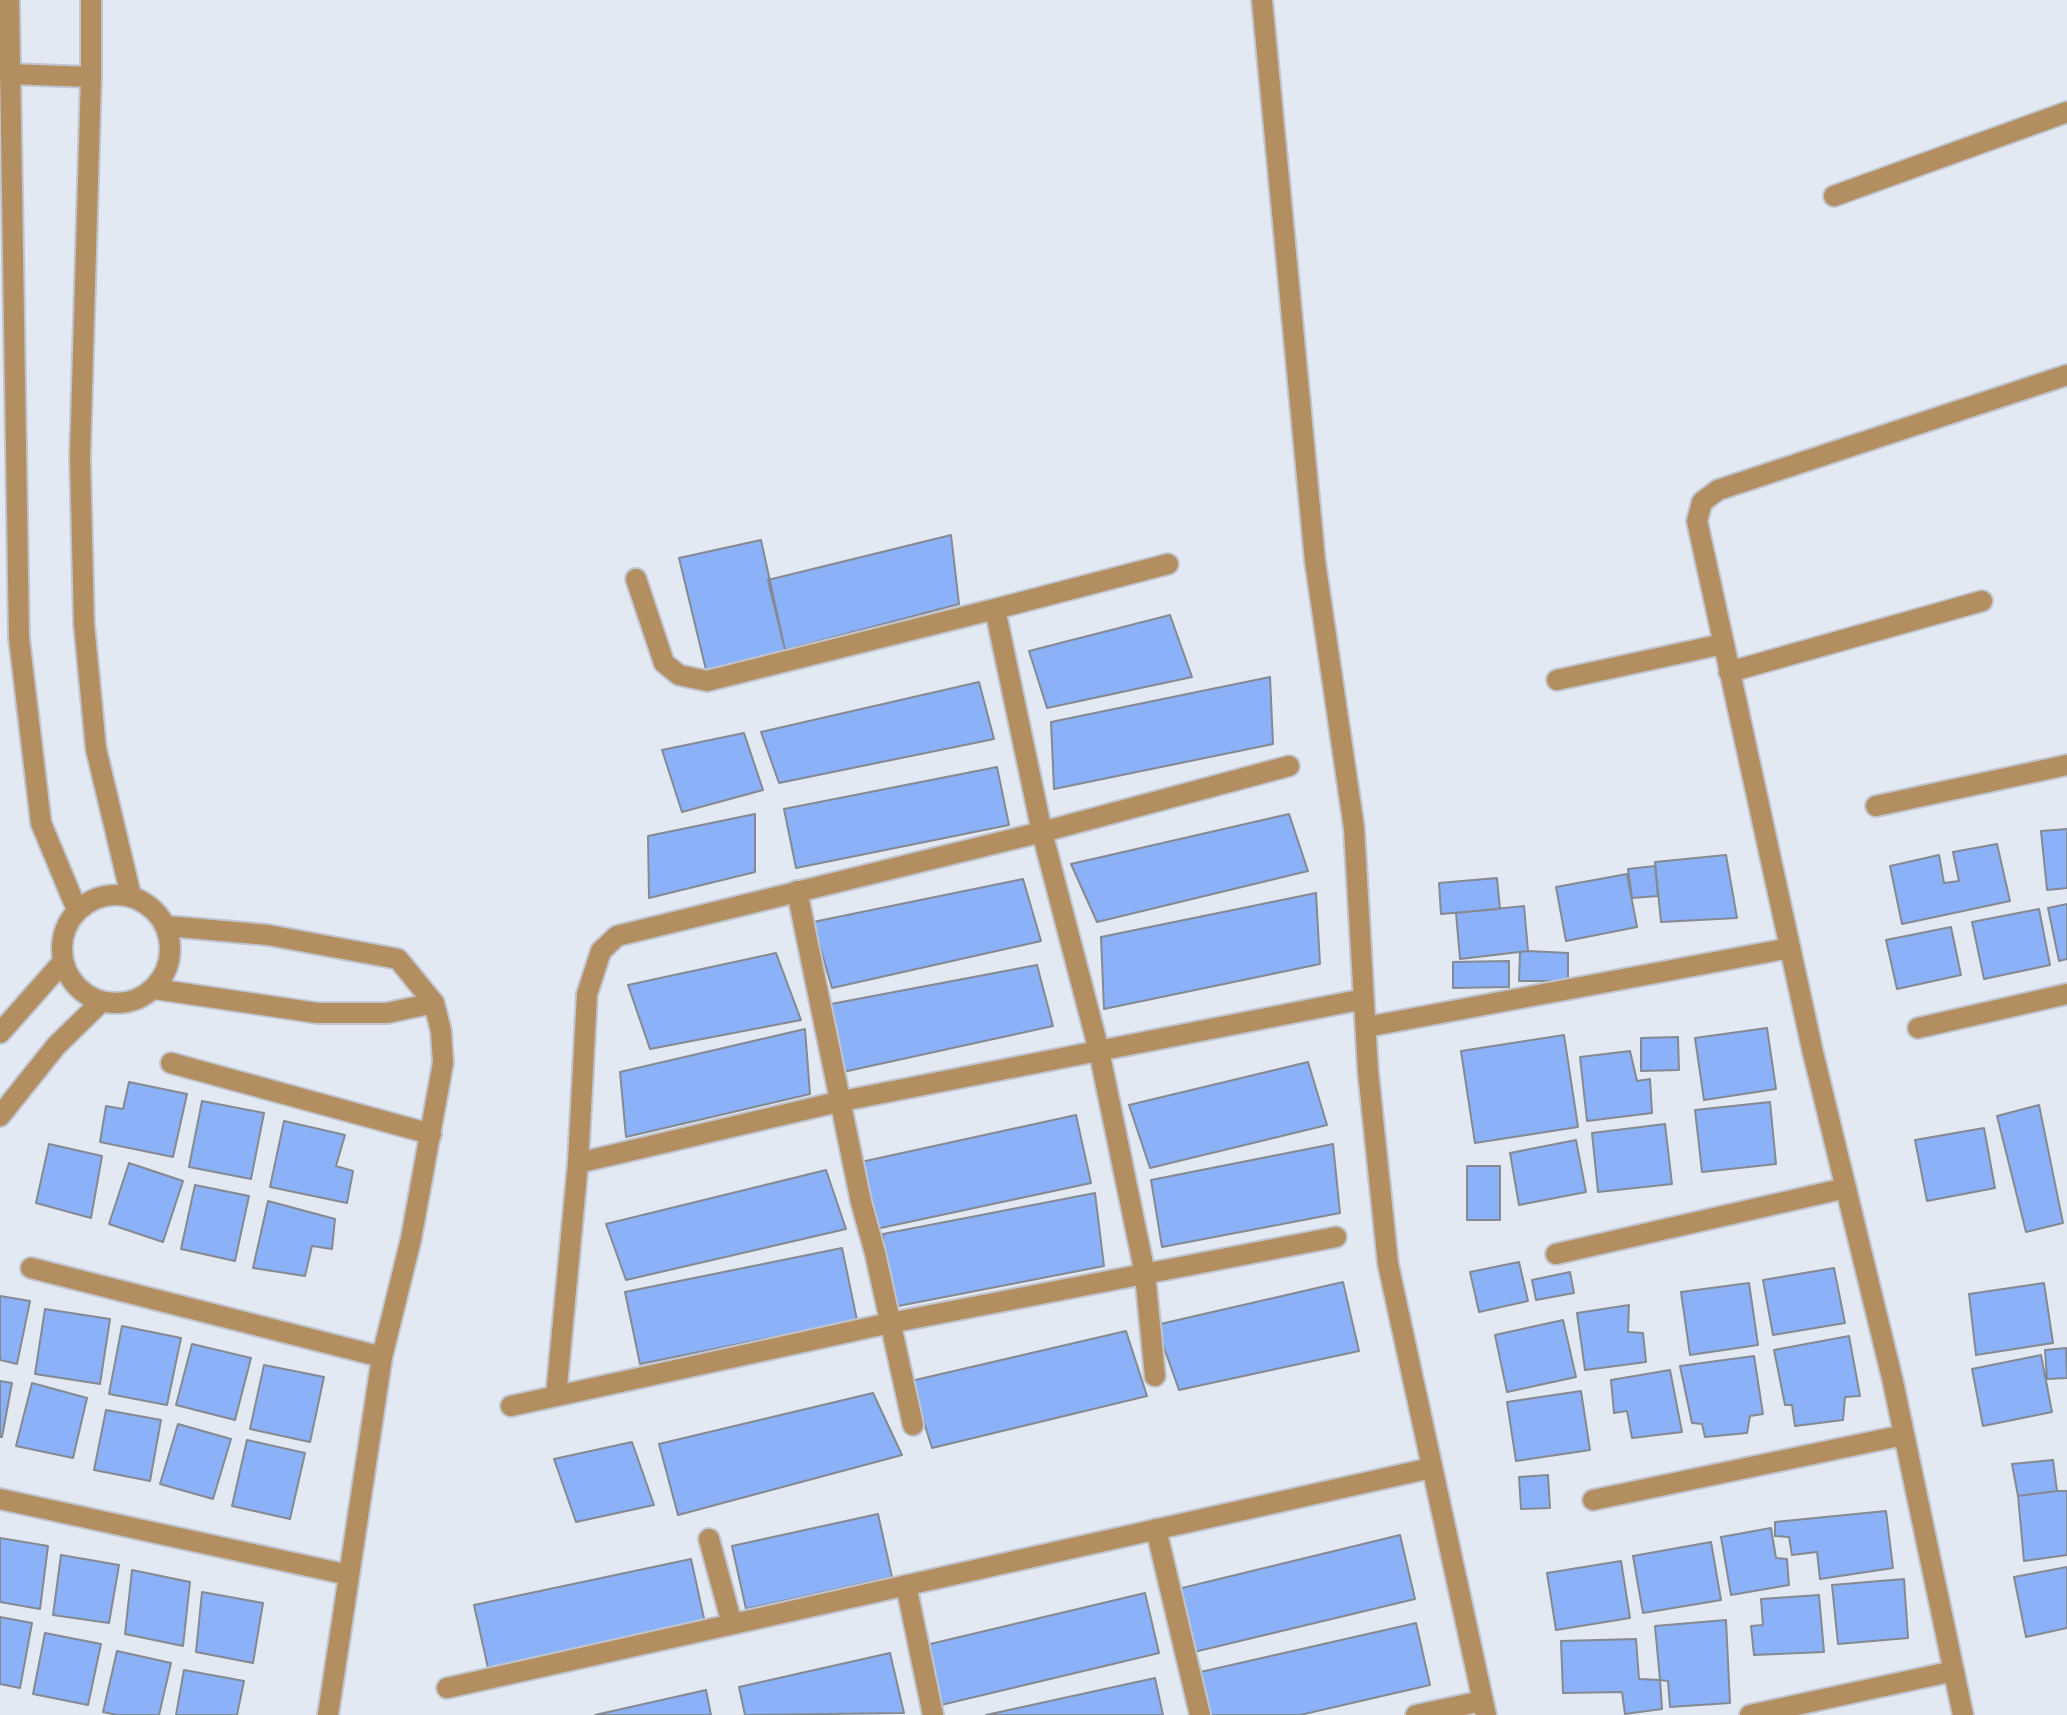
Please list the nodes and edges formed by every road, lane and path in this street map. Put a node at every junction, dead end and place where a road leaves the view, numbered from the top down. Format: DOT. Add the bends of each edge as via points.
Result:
graph roads {
  1 [pos="9,0"];
  2 [pos="91,0"];
  3 [pos="1262,0"];
  4 [pos="9,74"];
  5 [pos="91,77"];
  6 [pos="2067,112"];
  7 [pos="1834,196"];
  8 [pos="2067,375"];
  9 [pos="1168,564"];
  10 [pos="636,579"];
  11 [pos="1982,601"];
  12 [pos="995,609"];
  13 [pos="1723,644"];
  14 [pos="1729,672"];
  15 [pos="1557,680"];
  16 [pos="2067,765"];
  17 [pos="1289,766"];
  18 [pos="1876,806"];
  19 [pos="1042,832"];
  20 [pos="797,891"];
  21 [pos="131,896"];
  22 [pos="77,910"];
  23 [pos="167,926"];
  24 [pos="1790,948"];
  25 [pos="62,963"];
  26 [pos="155,989"];
  27 [pos="2067,994"];
  28 [pos="1364,999"];
  29 [pos="101,1002"];
  30 [pos="434,1003"];
  31 [pos="1366,1027"];
  32 [pos="1918,1028"];
  33 [pos="0,1033"];
  34 [pos="1099,1051"];
  35 [pos="171,1063"];
  36 [pos="842,1101"];
  37 [pos="0,1116"];
  38 [pos="431,1134"];
  39 [pos="578,1163"];
  40 [pos="1846,1188"];
  41 [pos="1336,1237"];
  42 [pos="1556,1254"];
  43 [pos="31,1268"];
  44 [pos="1145,1274"];
  45 [pos="890,1323"];
  46 [pos="382,1357"];
  47 [pos="1155,1376"];
  48 [pos="556,1396"];
  49 [pos="511,1406"];
  50 [pos="913,1425"];
  51 [pos="1904,1435"];
  52 [pos="1431,1468"];
  53 [pos="0,1499"];
  54 [pos="1593,1500"];
  55 [pos="1156,1529"];
  56 [pos="709,1539"];
  57 [pos="349,1575"];
  58 [pos="906,1585"];
  59 [pos="732,1624"];
  60 [pos="1954,1671"];
  61 [pos="447,1688"];
  62 [pos="1484,1708"];
  63 [pos="328,1715"];
  64 [pos="933,1715"];
  65 [pos="1200,1715"];
  66 [pos="1416,1715"];
  67 [pos="1750,1715"];
  68 [pos="1963,1715"];
  1 -- 4 [label="street"];
  2 -- 5 [label="street"];
  3 -- 28 [label="street" via="1315,561 1354,828"];
  4 -- 5 [label="street"];
  4 -- 22 [label="street" via="19,638 41,823"];
  5 -- 21 [label="street" via="80,457 84,624 96,749"];
  6 -- 7 [label="street"];
  8 -- 13 [label="street" via="1718,490 1702,502 1699,541"];
  9 -- 12 [label="street"];
  10 -- 12 [label="street" via="664,663 679,675 707,681"];
  11 -- 14 [label="street"];
  12 -- 19 [label="street"];
  13 -- 14 [label="street"];
  13 -- 15 [label="street"];
  14 -- 24 [label="street"];
  16 -- 18 [label="street"];
  17 -- 19 [label="street"];
  19 -- 20 [label="street"];
  19 -- 34 [label="street"];
  20 -- 36 [label="street"];
  20 -- 39 [label="street" via="617,936 601,951 587,994"];
  21 -- 22 [label="street" via="102,896"];
  21 -- 23 [label="street" via="152,907"];
  22 -- 25 [label="street" via="63,935"];
  23 -- 26 [label="street" via="172,948"];
  23 -- 30 [label="street" via="268,935 398,959"];
  24 -- 31 [label="street"];
  24 -- 40 [label="street"];
  25 -- 29 [label="street" via="76,988"];
  25 -- 33 [label="street"];
  26 -- 29 [label="street" via="129,1003"];
  26 -- 30 [label="street" via="317,1013 387,1013"];
  27 -- 32 [label="street"];
  28 -- 31 [label="street"];
  28 -- 34 [label="street"];
  29 -- 37 [label="street" via="56,1046"];
  30 -- 38 [label="street" via="443,1063"];
  31 -- 52 [label="street" via="1388,1264"];
  34 -- 36 [label="street"];
  34 -- 44 [label="street"];
  35 -- 38 [label="street"];
  36 -- 39 [label="street"];
  36 -- 45 [label="street"];
  38 -- 46 [label="street"];
  39 -- 48 [label="street"];
  40 -- 42 [label="street"];
  40 -- 51 [label="street"];
  41 -- 44 [label="street"];
  43 -- 46 [label="street"];
  44 -- 45 [label="street"];
  44 -- 47 [label="street"];
  45 -- 48 [label="street"];
  45 -- 50 [label="street"];
  46 -- 57 [label="street"];
  48 -- 49 [label="street"];
  51 -- 54 [label="street"];
  51 -- 60 [label="street"];
  52 -- 55 [label="street"];
  52 -- 62 [label="street"];
  53 -- 57 [label="street"];
  55 -- 58 [label="street"];
  55 -- 65 [label="street"];
  56 -- 59 [label="street"];
  57 -- 63 [label="street"];
  58 -- 59 [label="street"];
  58 -- 64 [label="street"];
  59 -- 61 [label="street"];
  60 -- 67 [label="street"];
  60 -- 68 [label="street"];
  62 -- 66 [label="street"];
}
